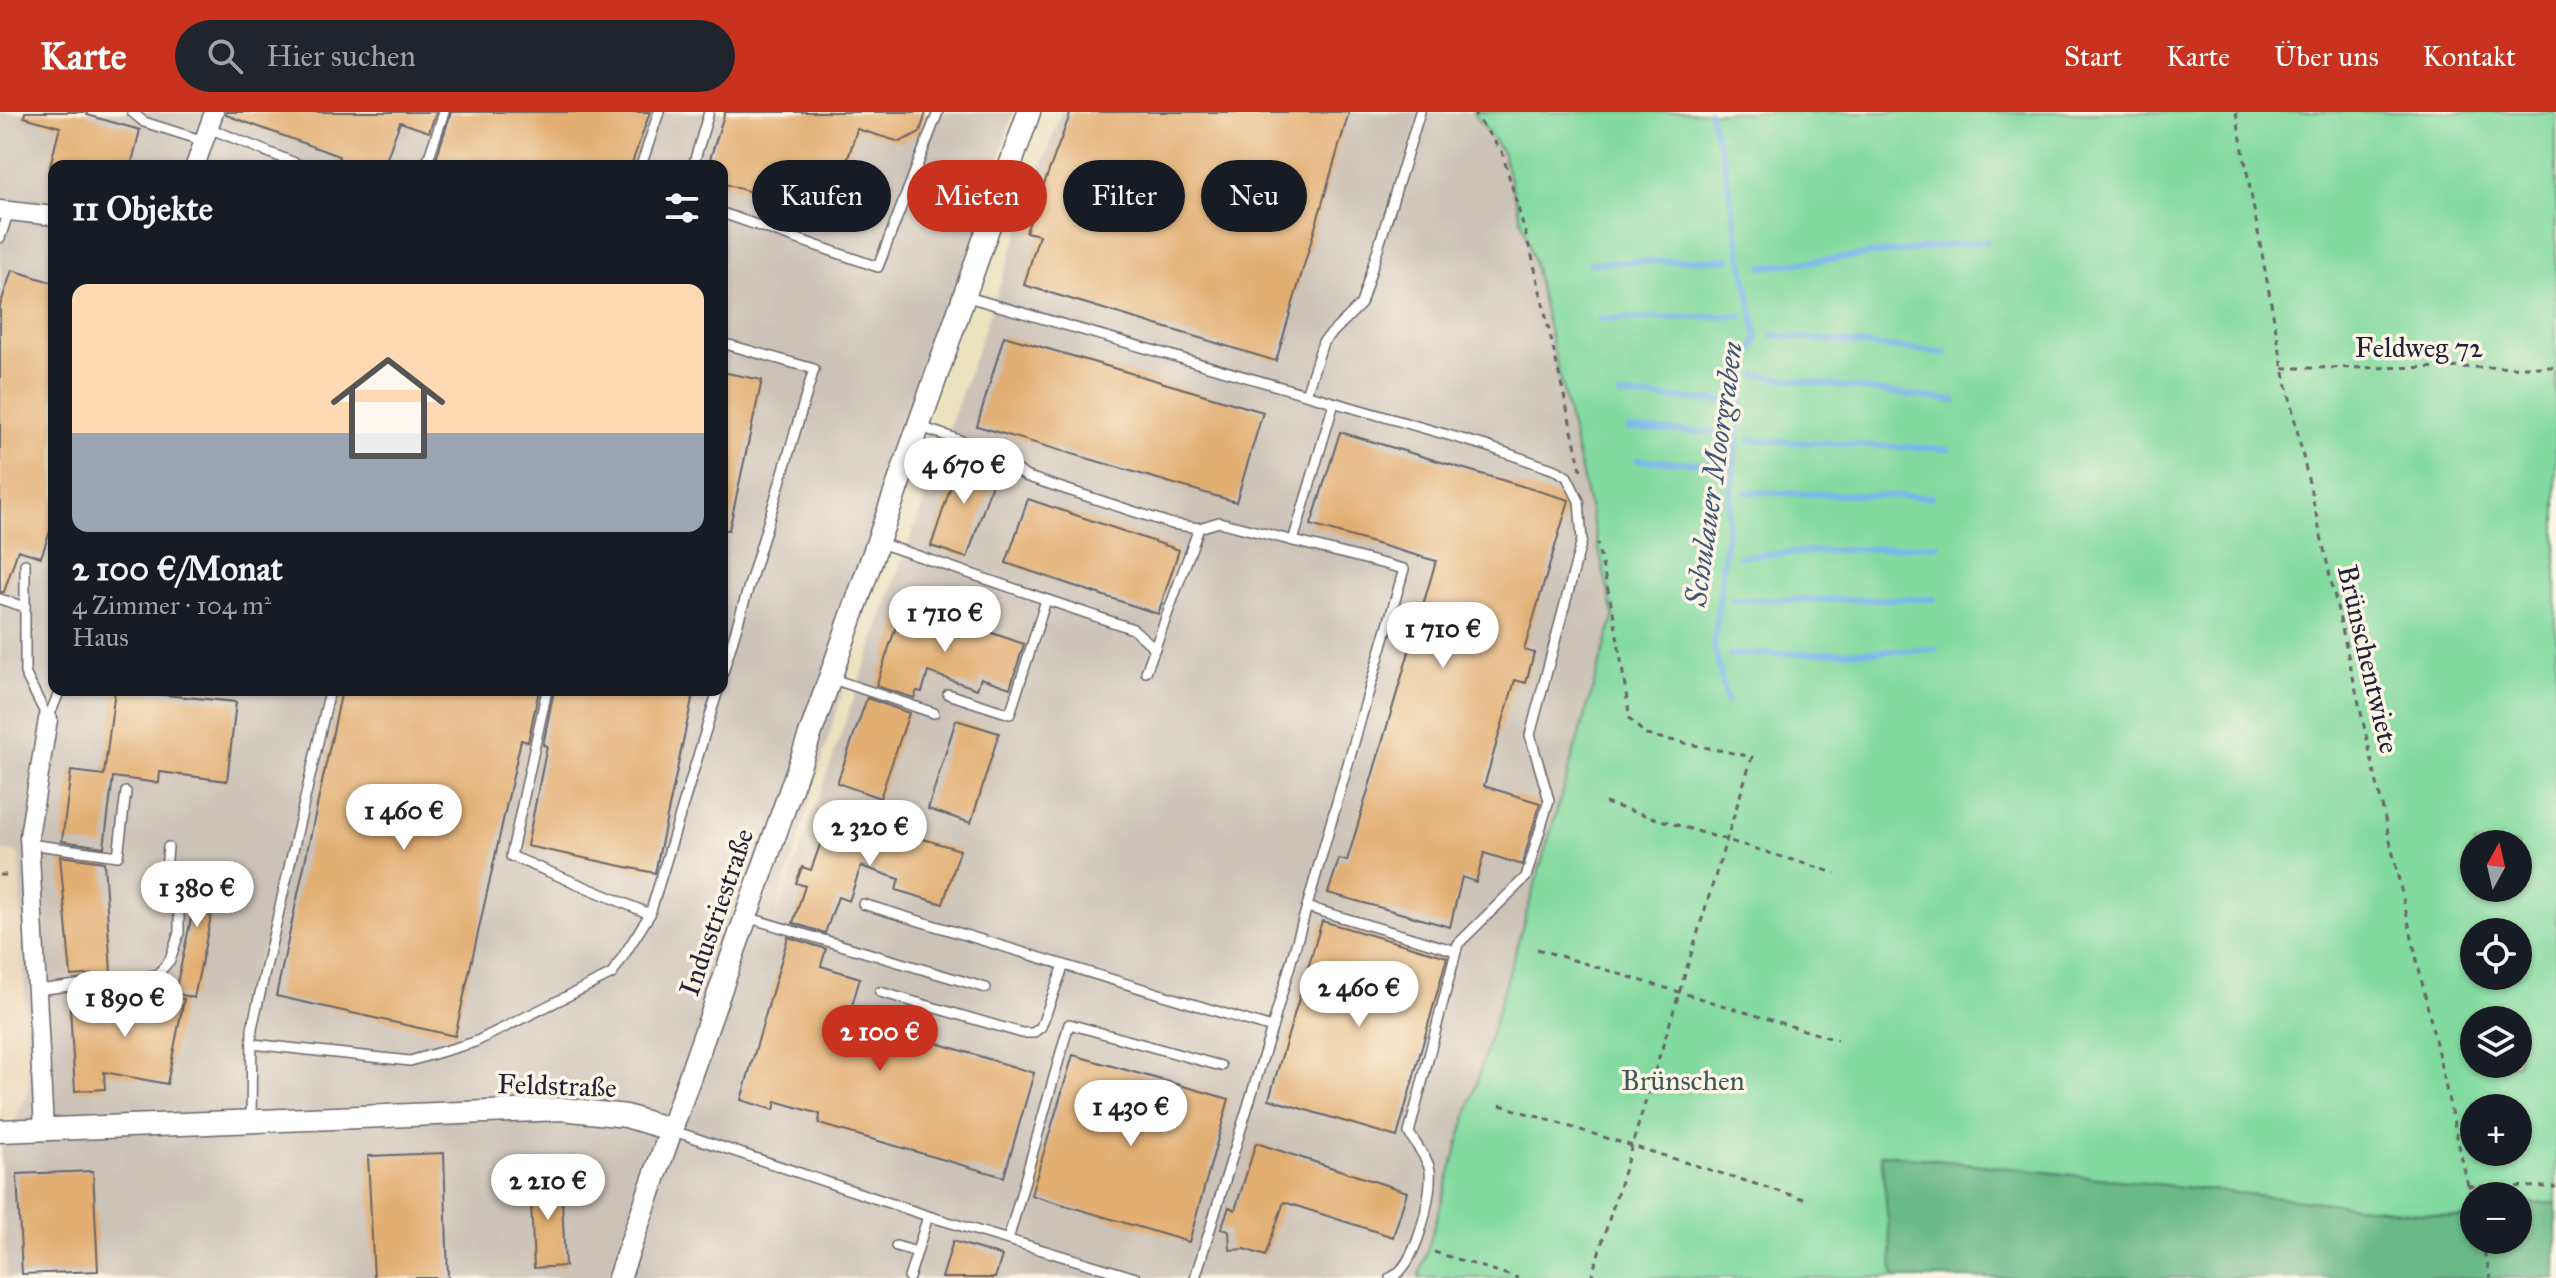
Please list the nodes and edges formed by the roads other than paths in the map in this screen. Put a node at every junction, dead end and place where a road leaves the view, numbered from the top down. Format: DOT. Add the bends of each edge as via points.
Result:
graph roads {
  1 [pos="132,112"];
  2 [pos="444,112"];
  3 [pos="659,112"];
  4 [pos="709,112"];
  5 [pos="938,112"];
  6 [pos="1029,112"];
  7 [pos="1420,112"];
  8 [pos="209,127"];
  9 [pos="197,160"];
  10 [pos="288,160"];
  11 [pos="428,160"];
  12 [pos="643,160"];
  13 [pos="695,160"];
  14 [pos="4,211"];
  15 [pos="48,215"];
  16 [pos="728,215"];
  17 [pos="0,238"];
  18 [pos="964,296"];
  19 [pos="728,345"];
  20 [pos="1306,394"];
  21 [pos="1334,403"];
  22 [pos="918,426"];
  23 [pos="1199,528"];
  24 [pos="1293,541"];
  25 [pos="877,542"];
  26 [pos="25,564"];
  27 [pos="0,599"];
  28 [pos="1046,600"];
  29 [pos="25,607"];
  30 [pos="1155,648"];
  31 [pos="728,656"];
  32 [pos="1146,672"];
  33 [pos="830,678"];
  34 [pos="948,694"];
  35 [pos="58,696"];
  36 [pos="329,696"];
  37 [pos="546,696"];
  38 [pos="716,696"];
  39 [pos="934,713"];
  40 [pos="48,719"];
  41 [pos="126,792"];
  42 [pos="29,844"];
  43 [pos="168,847"];
  44 [pos="863,904"];
  45 [pos="1307,907"];
  46 [pos="650,914"];
  47 [pos="746,917"];
  48 [pos="1456,951"];
  49 [pos="1064,965"];
  50 [pos="986,988"];
  51 [pos="37,990"];
  52 [pos="880,992"];
  53 [pos="1272,1028"];
  54 [pos="252,1044"];
  55 [pos="1221,1066"];
  56 [pos="251,1122"];
  57 [pos="44,1130"];
  58 [pos="672,1130"];
  59 [pos="0,1131"];
  60 [pos="928,1216"];
  61 [pos="1008,1240"];
  62 [pos="896,1246"];
  63 [pos="917,1252"];
  64 [pos="619,1278"];
  65 [pos="909,1278"];
  66 [pos="1136,1278"];
  67 [pos="1195,1278"];
  68 [pos="1390,1278"];
  1 -- 8 [label="lane" via="144,122"];
  2 -- 11 [label="lane"];
  3 -- 12 [label="lane"];
  4 -- 13 [label="lane"];
  5 -- 16 [label="lane" via="878,267"];
  6 -- 18 [label="street, Industriestraße"];
  7 -- 20 [label="lane" via="1361,304 1323,342"];
  8 -- 9 [label="street"];
  8 -- 10 [label="lane"];
  14 -- 15 [label="street"];
  14 -- 17 [label="lane"];
  18 -- 20 [label="lane"];
  18 -- 22 [label="street, Industriestraße"];
  19 -- 31 [label="lane" via="814,369"];
  20 -- 21 [label="lane"];
  21 -- 24 [label="lane"];
  21 -- 48 [label="lane" via="1558,471 1579,501 1582,540 1530,735 1549,800 1526,877"];
  22 -- 23 [label="lane" via="997,453 1025,476"];
  22 -- 25 [label="street, Industriestraße"];
  23 -- 24 [label="lane" via="1219,522"];
  23 -- 30 [label="lane"];
  24 -- 45 [label="lane" via="1404,569"];
  25 -- 28 [label="lane"];
  25 -- 33 [label="street, Industriestraße"];
  26 -- 29 [label="lane"];
  27 -- 29 [label="lane"];
  28 -- 30 [label="lane" via="1133,629"];
  28 -- 34 [label="lane" via="1010,714"];
  29 -- 40 [label="lane" via="25,673"];
  30 -- 32 [label="lane"];
  33 -- 39 [label="lane"];
  33 -- 47 [label="street, Industriestraße"];
  35 -- 40 [label="lane"];
  36 -- 54 [label="lane"];
  37 -- 46 [label="lane" via="511,856"];
  38 -- 46 [label="lane"];
  40 -- 42 [label="street"];
  41 -- 42 [label="lane" via="118,856"];
  42 -- 51 [label="street"];
  43 -- 51 [label="lane" via="165,880 179,915 179,933 170,960 157,975"];
  44 -- 49 [label="lane"];
  45 -- 48 [label="lane"];
  45 -- 53 [label="lane"];
  46 -- 54 [label="lane" via="612,974 475,1042 410,1061"];
  47 -- 50 [label="lane"];
  47 -- 58 [label="street, Industriestraße"];
  48 -- 68 [label="lane" via="1409,1133 1430,1169 1426,1202 1411,1259"];
  49 -- 52 [label="lane" via="1041,1027 1033,1033"];
  49 -- 53 [label="lane"];
  51 -- 57 [label="street"];
  53 -- 67 [label="lane"];
  54 -- 56 [label="lane"];
  55 -- 61 [label="lane" via="1069,1024"];
  56 -- 57 [label="street, Feldstraße"];
  56 -- 58 [label="street, Feldstraße" via="563,1109 626,1116"];
  57 -- 59 [label="street, Feldstraße"];
  58 -- 60 [label="lane, Feldstraße"];
  58 -- 64 [label="street, Industriestraße"];
  60 -- 61 [label="lane, Feldstraße"];
  60 -- 63 [label="lane"];
  61 -- 66 [label="lane, Feldstraße"];
  62 -- 63 [label="lane"];
  63 -- 65 [label="lane"];
}
